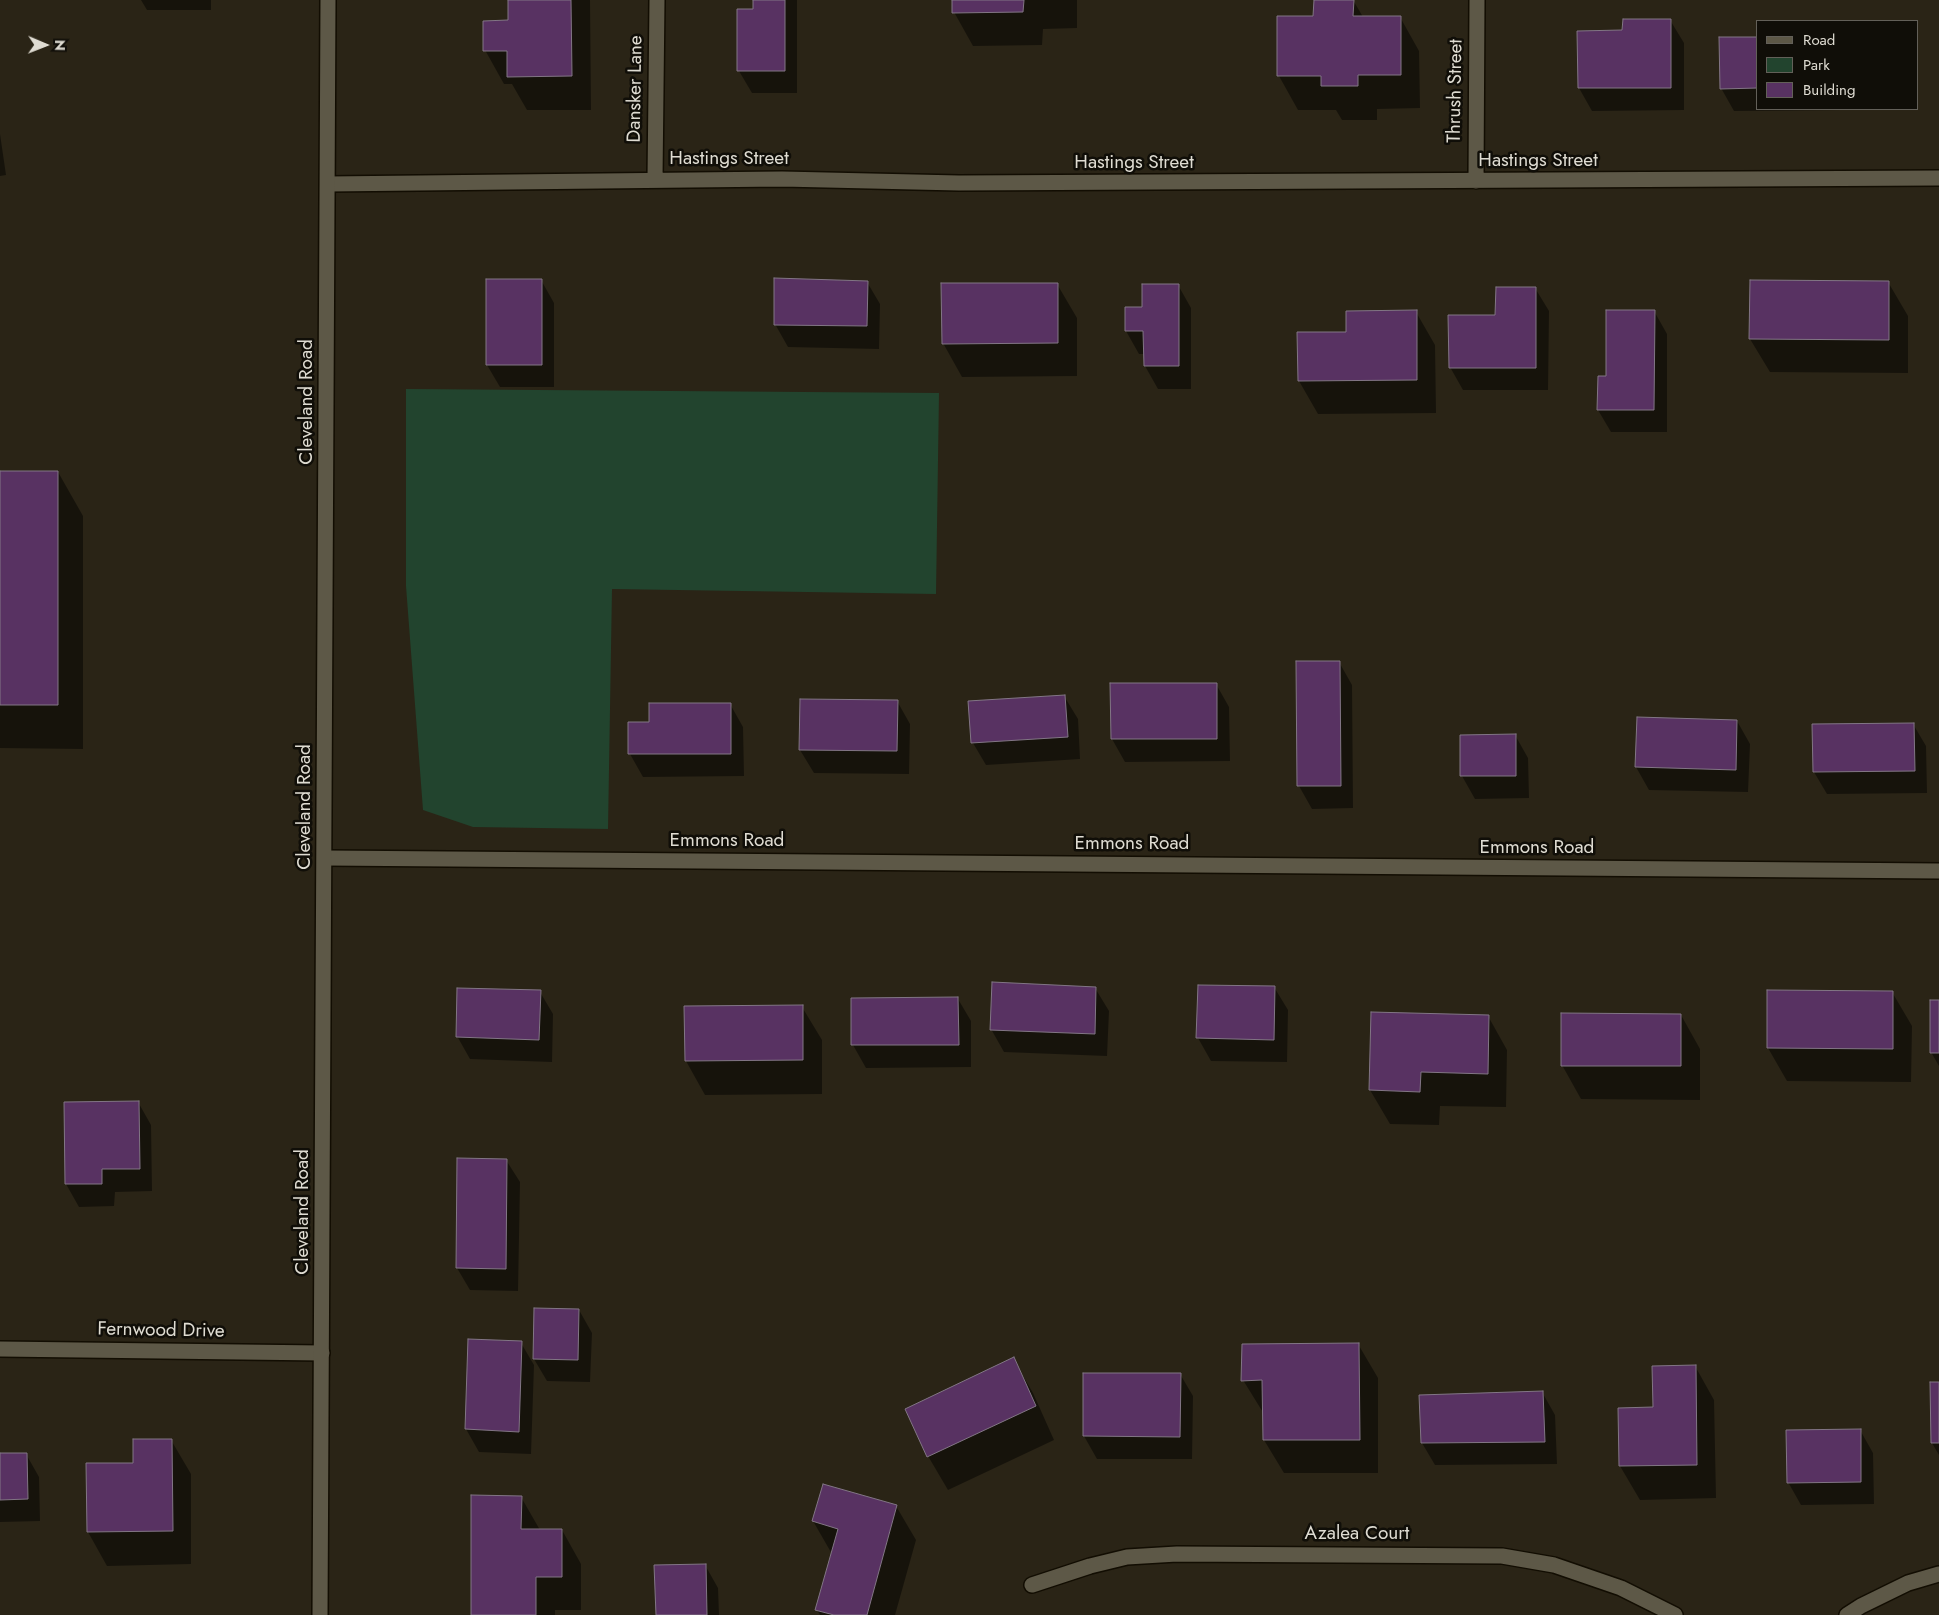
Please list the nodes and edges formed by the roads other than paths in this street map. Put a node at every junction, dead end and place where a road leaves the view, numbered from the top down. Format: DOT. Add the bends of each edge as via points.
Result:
graph roads {
  1 [pos="328,0"];
  2 [pos="657,0"];
  3 [pos="1477,0"];
  4 [pos="1939,178"];
  5 [pos="654,179"];
  6 [pos="1476,181"];
  7 [pos="328,184"];
  8 [pos="325,858"];
  9 [pos="1939,871"];
  10 [pos="0,1349"];
  11 [pos="322,1353"];
  12 [pos="1939,1574"];
  13 [pos="1032,1585"];
  14 [pos="320,1615"];
  15 [pos="1675,1615"];
  16 [pos="1847,1615"];
  1 -- 7 [label="street, Cleveland Road"];
  2 -- 5 [label="street, Dansker Lane"];
  3 -- 6 [label="street, Thrush Street"];
  4 -- 6 [label="street, Hastings Street"];
  5 -- 6 [label="street, Hastings Street" via="959,183"];
  5 -- 7 [label="street, Hastings Street"];
  7 -- 8 [label="street, Cleveland Road"];
  8 -- 9 [label="street, Emmons Road"];
  8 -- 11 [label="street, Cleveland Road"];
  10 -- 11 [label="street, Fernwood Drive"];
  11 -- 14 [label="street, Cleveland Road"];
  12 -- 16 [label="street" via="1908,1583"];
  13 -- 15 [label="street, Azalea Court" via="1127,1557 1169,1554 1502,1556 1554,1566 1621,1588"];
}
